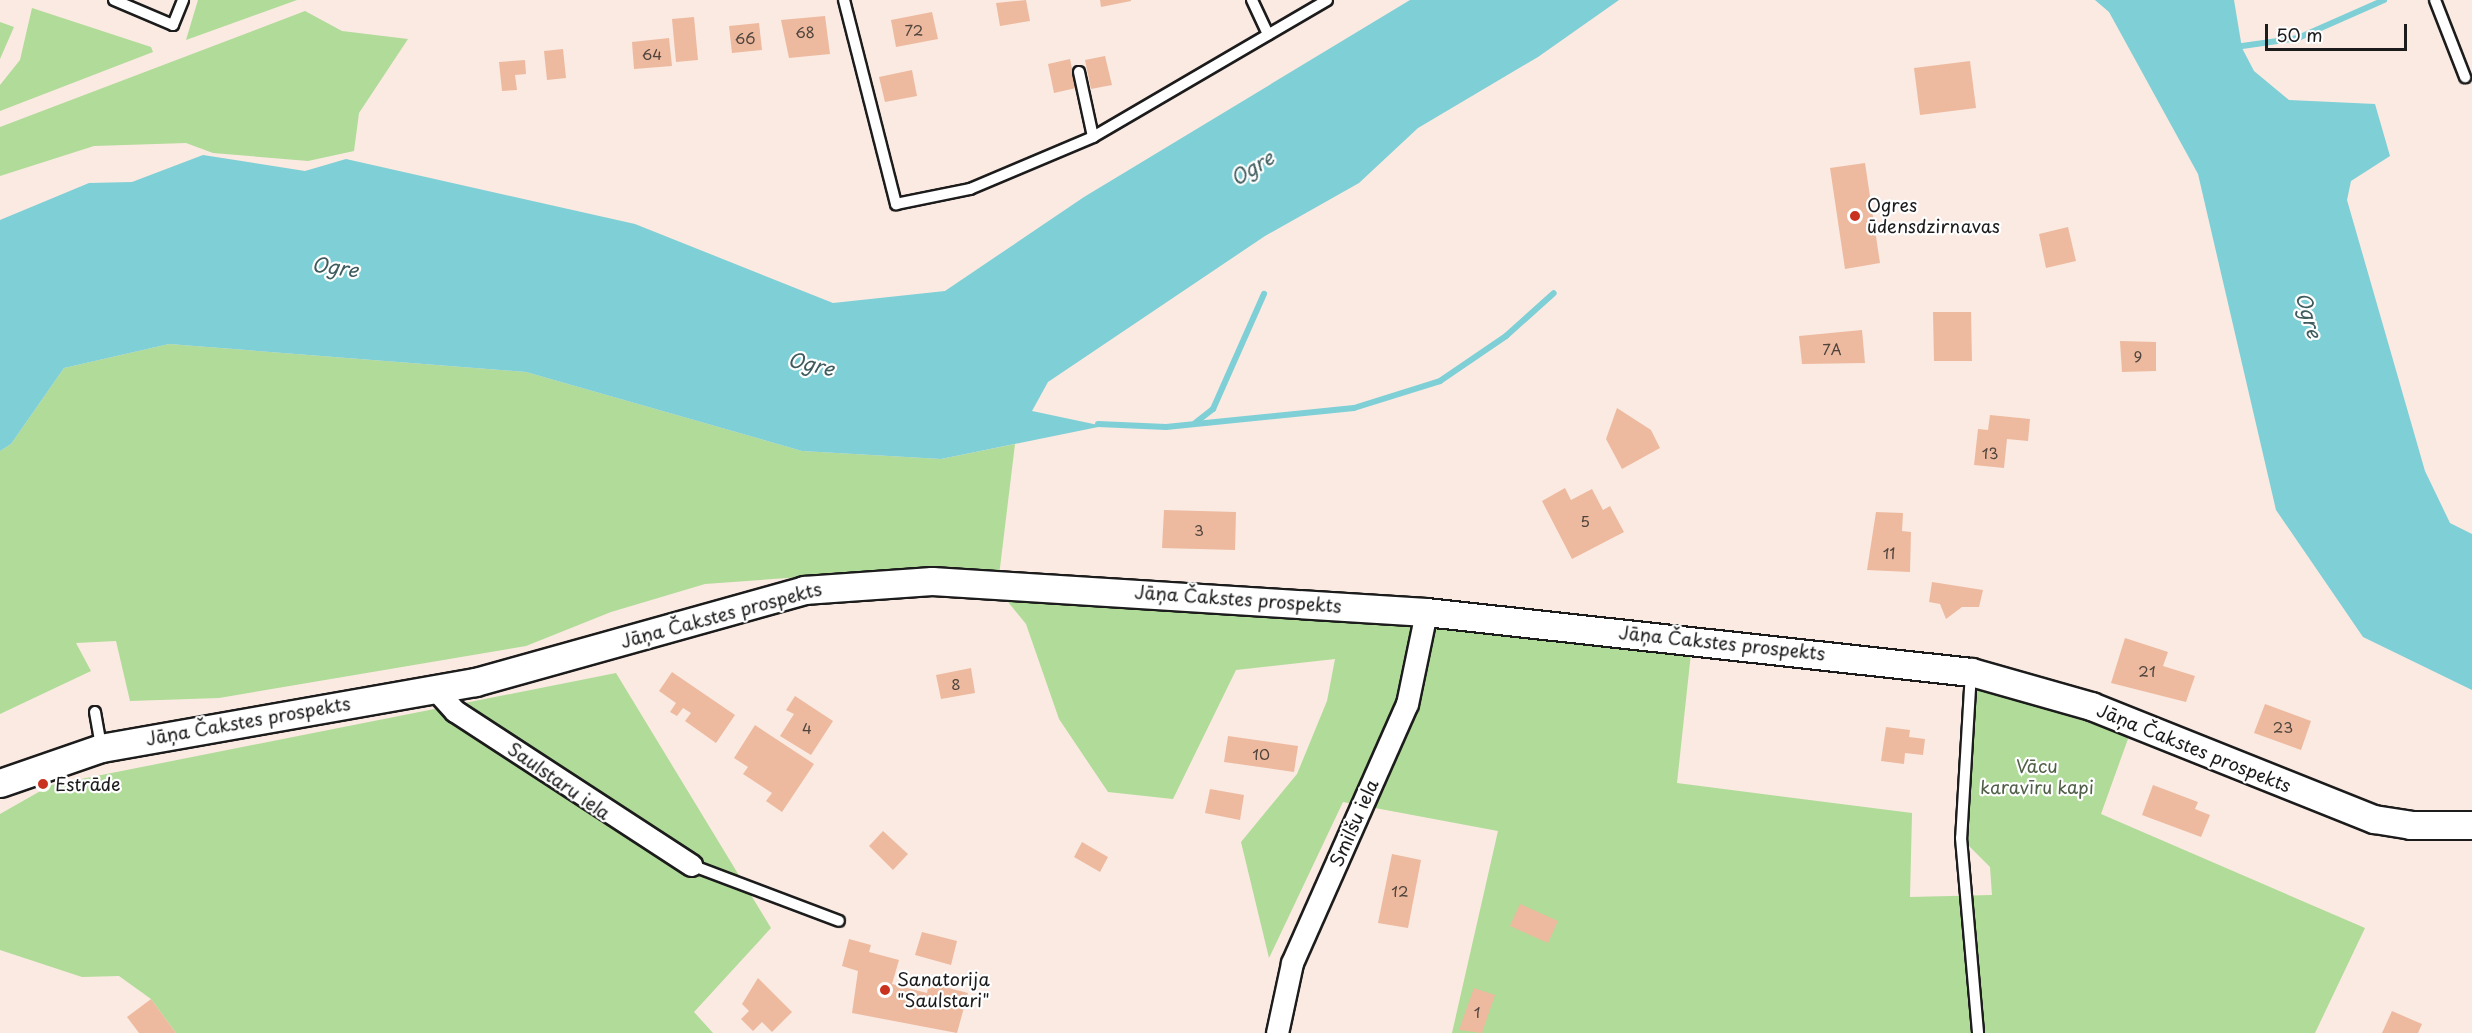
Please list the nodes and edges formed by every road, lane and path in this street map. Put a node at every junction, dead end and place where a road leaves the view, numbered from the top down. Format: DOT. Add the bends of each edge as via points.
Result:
graph roads {
  1 [pos="114,0"];
  2 [pos="183,0"];
  3 [pos="844,0"];
  4 [pos="1252,0"];
  5 [pos="1327,0"];
  6 [pos="2435,0"];
  7 [pos="1268,35"];
  8 [pos="1079,72"];
  9 [pos="2465,76"];
  10 [pos="1094,137"];
  11 [pos="1426,612"];
  12 [pos="1971,672"];
  13 [pos="435,689"];
  14 [pos="95,712"];
  15 [pos="101,748"];
  16 [pos="0,783"];
  17 [pos="2472,825"];
  18 [pos="691,865"];
  19 [pos="839,921"];
  20 [pos="1277,1033"];
  21 [pos="1978,1033"];
  1 -- 2 [label="lane" via="173,25"];
  3 -- 10 [label="lane" via="897,204 970,189"];
  4 -- 7 [label="lane"];
  5 -- 7 [label="lane"];
  6 -- 9 [label="lane"];
  7 -- 10 [label="lane"];
  8 -- 10 [label="lane"];
  11 -- 12 [label="street, Jāņa Čakstes prospekts"];
  11 -- 13 [label="street, Jāņa Čakstes prospekts" via="999,584 873,582 751,603"];
  11 -- 20 [label="street, Smilšu iela" via="1407,704 1292,963"];
  12 -- 17 [label="street, Jāņa Čakstes prospekts" via="2091,706 2374,819 2410,825"];
  12 -- 21 [label="lane" via="1961,838"];
  13 -- 15 [label="street, Jāņa Čakstes prospekts"];
  13 -- 18 [label="street, Saulstaru iela" via="455,711"];
  14 -- 15 [label="lane"];
  15 -- 16 [label="street, Jāņa Čakstes prospekts"];
  18 -- 19 [label="lane"];
}
